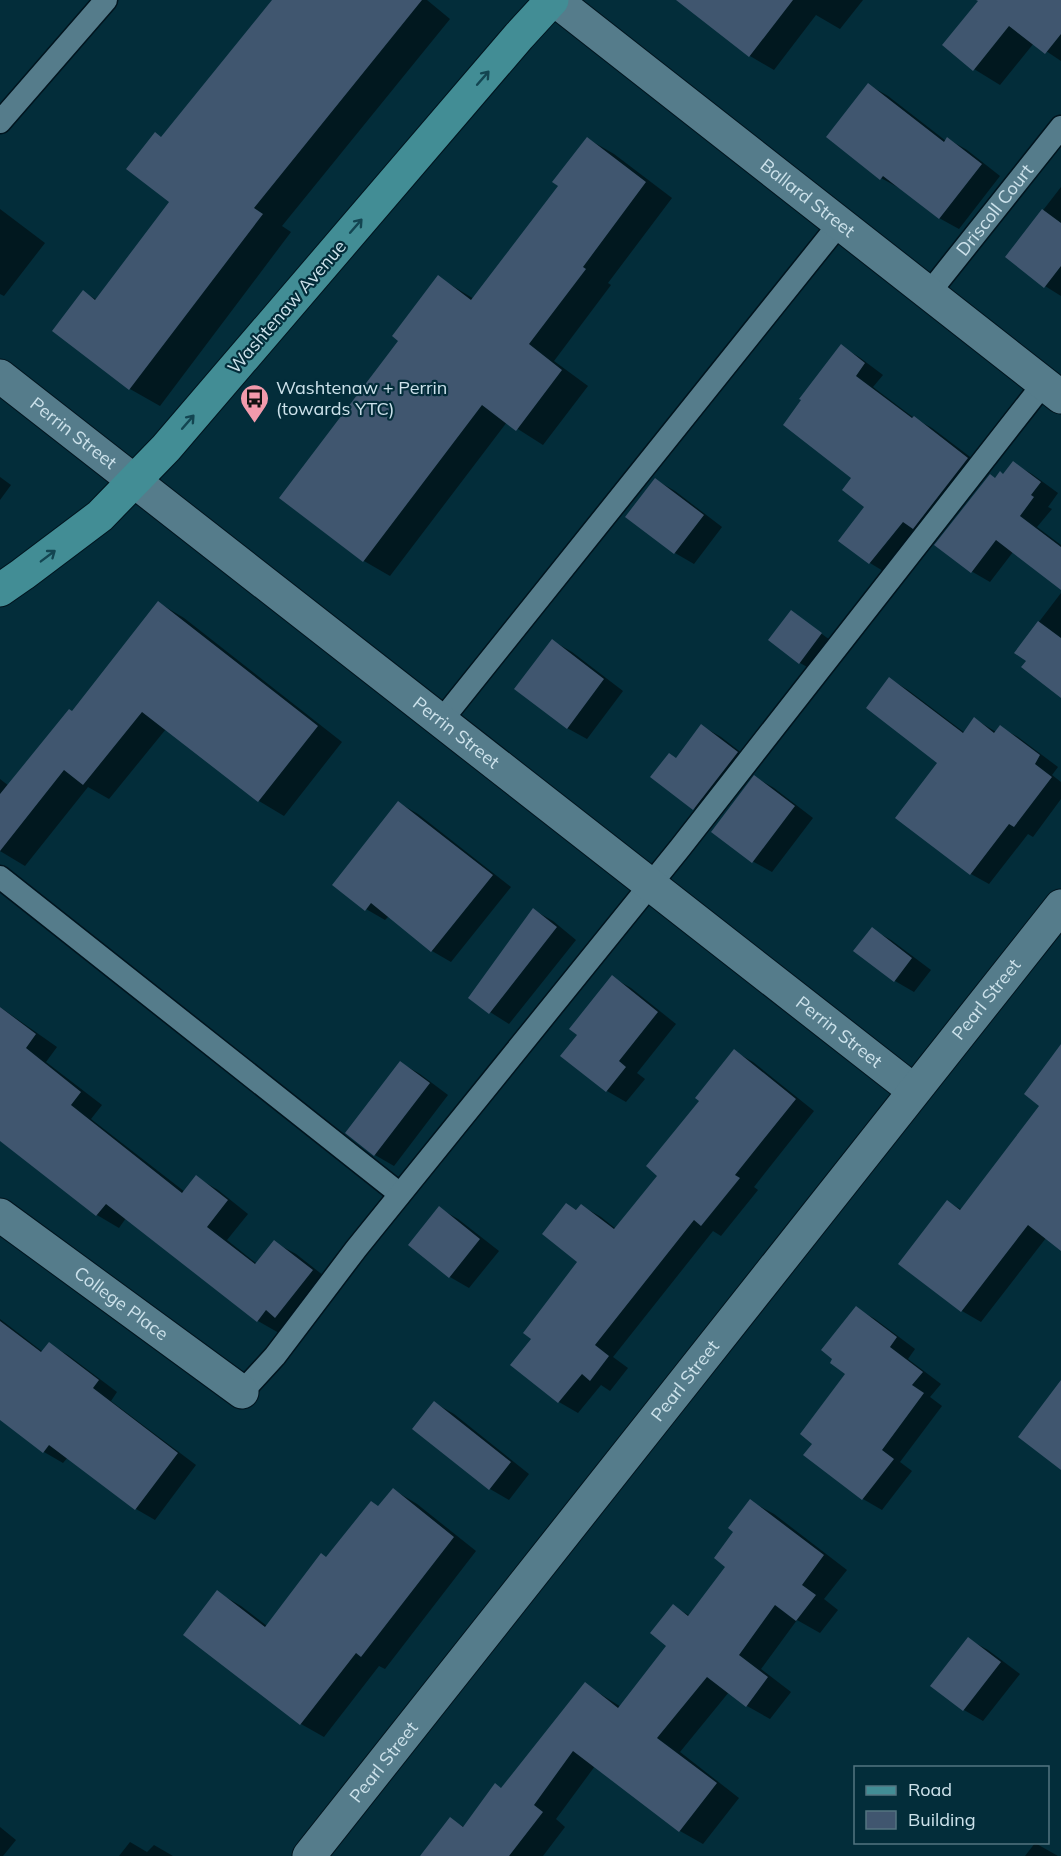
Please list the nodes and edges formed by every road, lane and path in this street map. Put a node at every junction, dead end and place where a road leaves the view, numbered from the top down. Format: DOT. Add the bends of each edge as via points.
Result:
graph roads {
  1 [pos="106,0"];
  2 [pos="554,0"];
  3 [pos="0,122"];
  4 [pos="1061,127"];
  5 [pos="840,223"];
  6 [pos="929,293"];
  7 [pos="0,376"];
  8 [pos="1052,390"];
  9 [pos="134,482"];
  10 [pos="0,590"];
  11 [pos="441,721"];
  12 [pos="0,877"];
  13 [pos="650,885"];
  14 [pos="1061,906"];
  15 [pos="913,1090"];
  16 [pos="400,1194"];
  17 [pos="0,1215"];
  18 [pos="243,1392"];
  19 [pos="309,1856"];
  1 -- 3 [label="lane"];
  2 -- 5 [label="street, Ballard Street"];
  9 -- 2 [label="main road, Washtenaw Avenue, one-way"];
  4 -- 6 [label="lane, Driscoll Court"];
  5 -- 6 [label="street, Ballard Street"];
  5 -- 11 [label="lane"];
  6 -- 8 [label="street, Ballard Street"];
  7 -- 9 [label="street, Perrin Street"];
  8 -- 13 [label="lane"];
  10 -- 9 [label="main road, Washtenaw Avenue, one-way" via="100,516"];
  9 -- 11 [label="street, Perrin Street"];
  11 -- 13 [label="street, Perrin Street"];
  12 -- 16 [label="lane"];
  13 -- 15 [label="street, Perrin Street"];
  13 -- 16 [label="lane"];
  14 -- 15 [label="street, Pearl Street"];
  15 -- 19 [label="street, Pearl Street"];
  16 -- 18 [label="lane"];
  17 -- 18 [label="street, College Place"];
}
